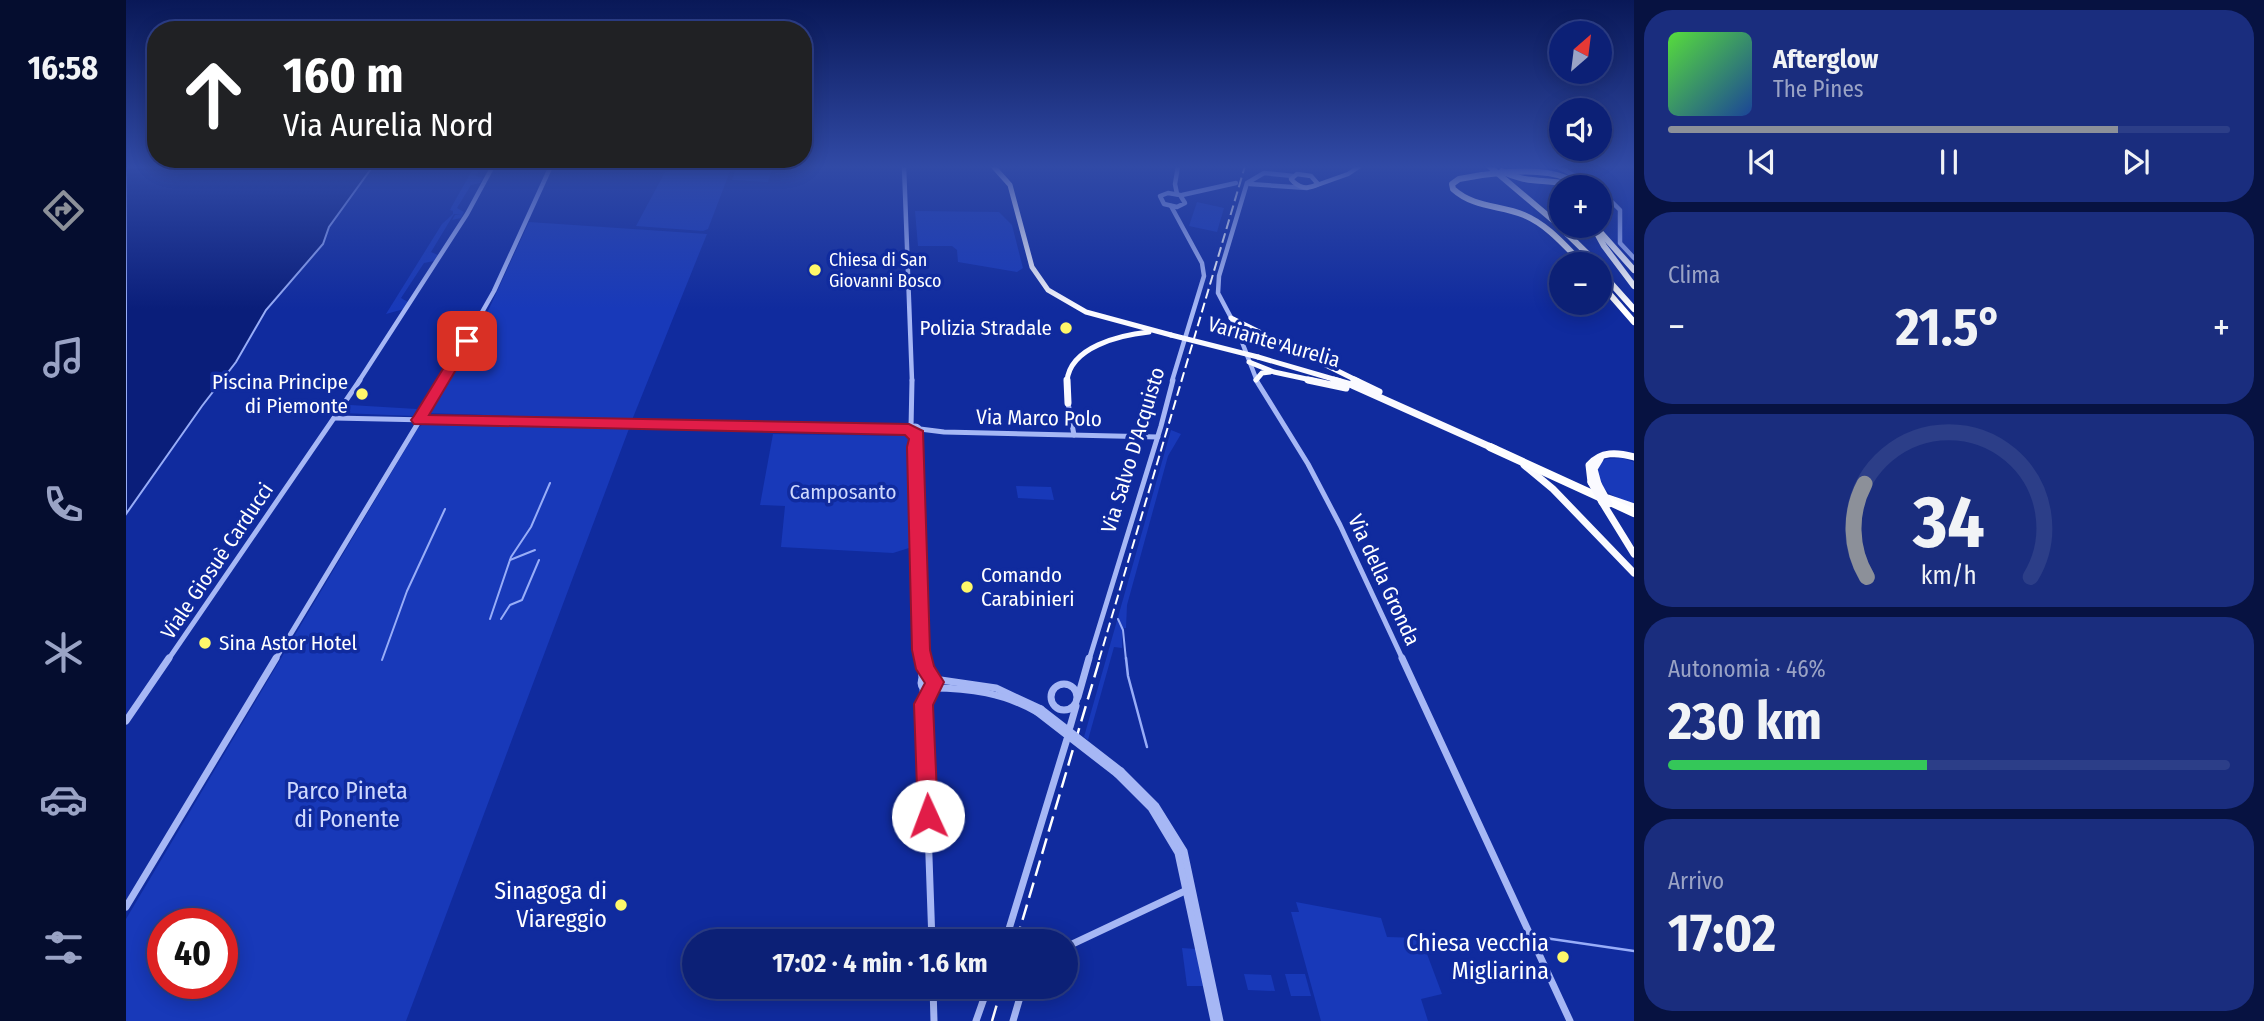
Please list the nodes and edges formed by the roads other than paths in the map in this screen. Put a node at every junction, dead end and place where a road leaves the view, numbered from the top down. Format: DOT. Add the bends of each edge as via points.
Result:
graph roads {
  1 [pos="465,214"];
  2 [pos="529,214"];
  3 [pos="906,214"];
  4 [pos="1018,214"];
  5 [pos="1176,214"];
  6 [pos="1180,214"];
  7 [pos="1238,214"];
  8 [pos="1518,214"];
  9 [pos="1545,214"];
  10 [pos="1620,214"];
  11 [pos="1178,217"];
  12 [pos="1549,234"];
  13 [pos="1554,238"];
  14 [pos="1600,238"];
  15 [pos="1605,238"];
  16 [pos="1570,252"];
  17 [pos="1584,252"];
  18 [pos="1634,258"];
  19 [pos="1634,270"];
  20 [pos="1612,279"];
  21 [pos="1612,284"];
  22 [pos="1634,286"];
  23 [pos="1612,297"];
  24 [pos="1634,301"];
  25 [pos="1634,309"];
  26 [pos="1231,318"];
  27 [pos="1634,322"];
  28 [pos="1134,324"];
  29 [pos="1251,328"];
  30 [pos="1237,330"];
  31 [pos="1159,332"];
  32 [pos="1171,334"];
  33 [pos="1249,362"];
  34 [pos="1274,372"];
  35 [pos="1256,380"];
  36 [pos="1068,403"];
  37 [pos="1397,403"];
  38 [pos="334,418"];
  39 [pos="419,420"];
  40 [pos="428,420"];
  41 [pos="1072,425"];
  42 [pos="917,432"];
  43 [pos="1059,434"];
  44 [pos="410,435"];
  45 [pos="1072,435"];
  46 [pos="1087,435"];
  47 [pos="1158,437"];
  48 [pos="1490,447"];
  49 [pos="1634,458"];
  50 [pos="1607,502"];
  51 [pos="1634,510"];
  52 [pos="1634,546"];
  53 [pos="1634,554"];
  54 [pos="1634,573"];
  55 [pos="921,650"];
  56 [pos="932,678"];
  57 [pos="922,679"];
  58 [pos="1084,679"];
  59 [pos="929,688"];
  60 [pos="1073,688"];
  61 [pos="1078,697"];
  62 [pos="1076,706"];
  63 [pos="1064,710"];
  64 [pos="1039,711"];
  65 [pos="126,721"];
  66 [pos="1067,739"];
  67 [pos="1191,893"];
  68 [pos="126,907"];
  69 [pos="932,929"];
  70 [pos="1009,929"];
  71 [pos="1078,942"];
  72 [pos="933,999"];
  73 [pos="984,999"];
  74 [pos="1019,999"];
  75 [pos="934,1021"];
  76 [pos="976,1021"];
  77 [pos="1013,1021"];
  78 [pos="1214,1021"];
  79 [pos="1220,1021"];
  80 [pos="1570,1021"];
  1 -- 38 [label="street, Viale Giosuè Carducci"];
  2 -- 39 [label="street" via="487,305"];
  3 -- 42 [label="street"];
  4 -- 28 [label="highway, Variante Aurelia" via="1041,283 1072,306"];
  5 -- 11 [label="street, Via Salvo D'Acquisto"];
  6 -- 11 [label="street"];
  7 -- 26 [label="street, Via della Gronda" via="1217,285"];
  8 -- 12 [label="highway, bridge"];
  9 -- 17 [label="highway"];
  10 -- 18 [label="street" via="1620,243"];
  11 -- 47 [label="street, Via Salvo D'Acquisto" via="1204,276"];
  13 -- 16 [label="highway, bridge"];
  14 -- 22 [label="highway"];
  15 -- 19 [label="highway"];
  20 -- 24 [label="highway"];
  21 -- 25 [label="highway"];
  23 -- 27 [label="highway"];
  26 -- 29 [label="highway"];
  26 -- 30 [label="street, Via della Gronda"];
  28 -- 31 [label="highway, Variante Aurelia"];
  28 -- 32 [label="highway, Variante Aurelia"];
  29 -- 30 [label="highway"];
  29 -- 37 [label="highway"];
  30 -- 33 [label="street, Via della Gronda"];
  31 -- 32 [label="highway, Variante Aurelia"];
  31 -- 36 [label="highway" via="1129,335 1077,358 1068,373"];
  32 -- 37 [label="highway, Variante Aurelia, bridge" via="1336,377"];
  33 -- 34 [label="highway"];
  33 -- 35 [label="street, Via della Gronda"];
  34 -- 35 [label="highway" via="1262,373"];
  34 -- 37 [label="highway"];
  35 -- 80 [label="street, Via della Gronda" via="1340,525"];
  36 -- 41 [label="street"];
  37 -- 48 [label="highway, Variante Aurelia"];
  37 -- 50 [label="highway, Variante Aurelia"];
  38 -- 39 [label="street, Via Marco Polo"];
  38 -- 65 [label="street, Viale Giosuè Carducci"];
  39 -- 40 [label="street, Via Marco Polo"];
  39 -- 44 [label="street"];
  40 -- 42 [label="street, Via Marco Polo"];
  40 -- 44 [label="street"];
  41 -- 43 [label="street"];
  41 -- 45 [label="street"];
  41 -- 46 [label="street"];
  42 -- 43 [label="street, Via Marco Polo"];
  42 -- 55 [label="street"];
  43 -- 45 [label="street, Via Marco Polo"];
  44 -- 68 [label="street"];
  45 -- 46 [label="street, Via Marco Polo"];
  46 -- 47 [label="street, Via Marco Polo"];
  47 -- 58 [label="street, Via Salvo D'Acquisto"];
  48 -- 51 [label="highway"];
  48 -- 54 [label="highway, Variante Aurelia" via="1540,477"];
  49 -- 50 [label="highway, bridge" via="1600,459 1594,483"];
  50 -- 51 [label="highway"];
  50 -- 52 [label="highway"];
  50 -- 53 [label="highway"];
  55 -- 56 [label="street"];
  55 -- 57 [label="street"];
  56 -- 57 [label="street"];
  56 -- 59 [label="street" via="935,685"];
  56 -- 64 [label="street" via="996,688"];
  57 -- 59 [label="street"];
  58 -- 60 [label="street"];
  58 -- 61 [label="street, Via Salvo D'Acquisto"];
  59 -- 64 [label="street" via="993,692"];
  59 -- 69 [label="street" via="923,704"];
  60 -- 61 [label="street"];
  60 -- 63 [label="street, Via Salvo D'Acquisto" via="1059,685 1051,691 1052,702"];
  61 -- 62 [label="street, Via Salvo D'Acquisto"];
  62 -- 63 [label="street"];
  62 -- 63 [label="street, Via Salvo D'Acquisto" via="1070,727"];
  64 -- 67 [label="street, bridge" via="1148,796 1185,854"];
  66 -- 70 [label="street"];
  67 -- 71 [label="street"];
  67 -- 78 [label="street"];
  67 -- 79 [label="street"];
  72 -- 75 [label="street"];
  73 -- 76 [label="street"];
  74 -- 77 [label="street"];
}
